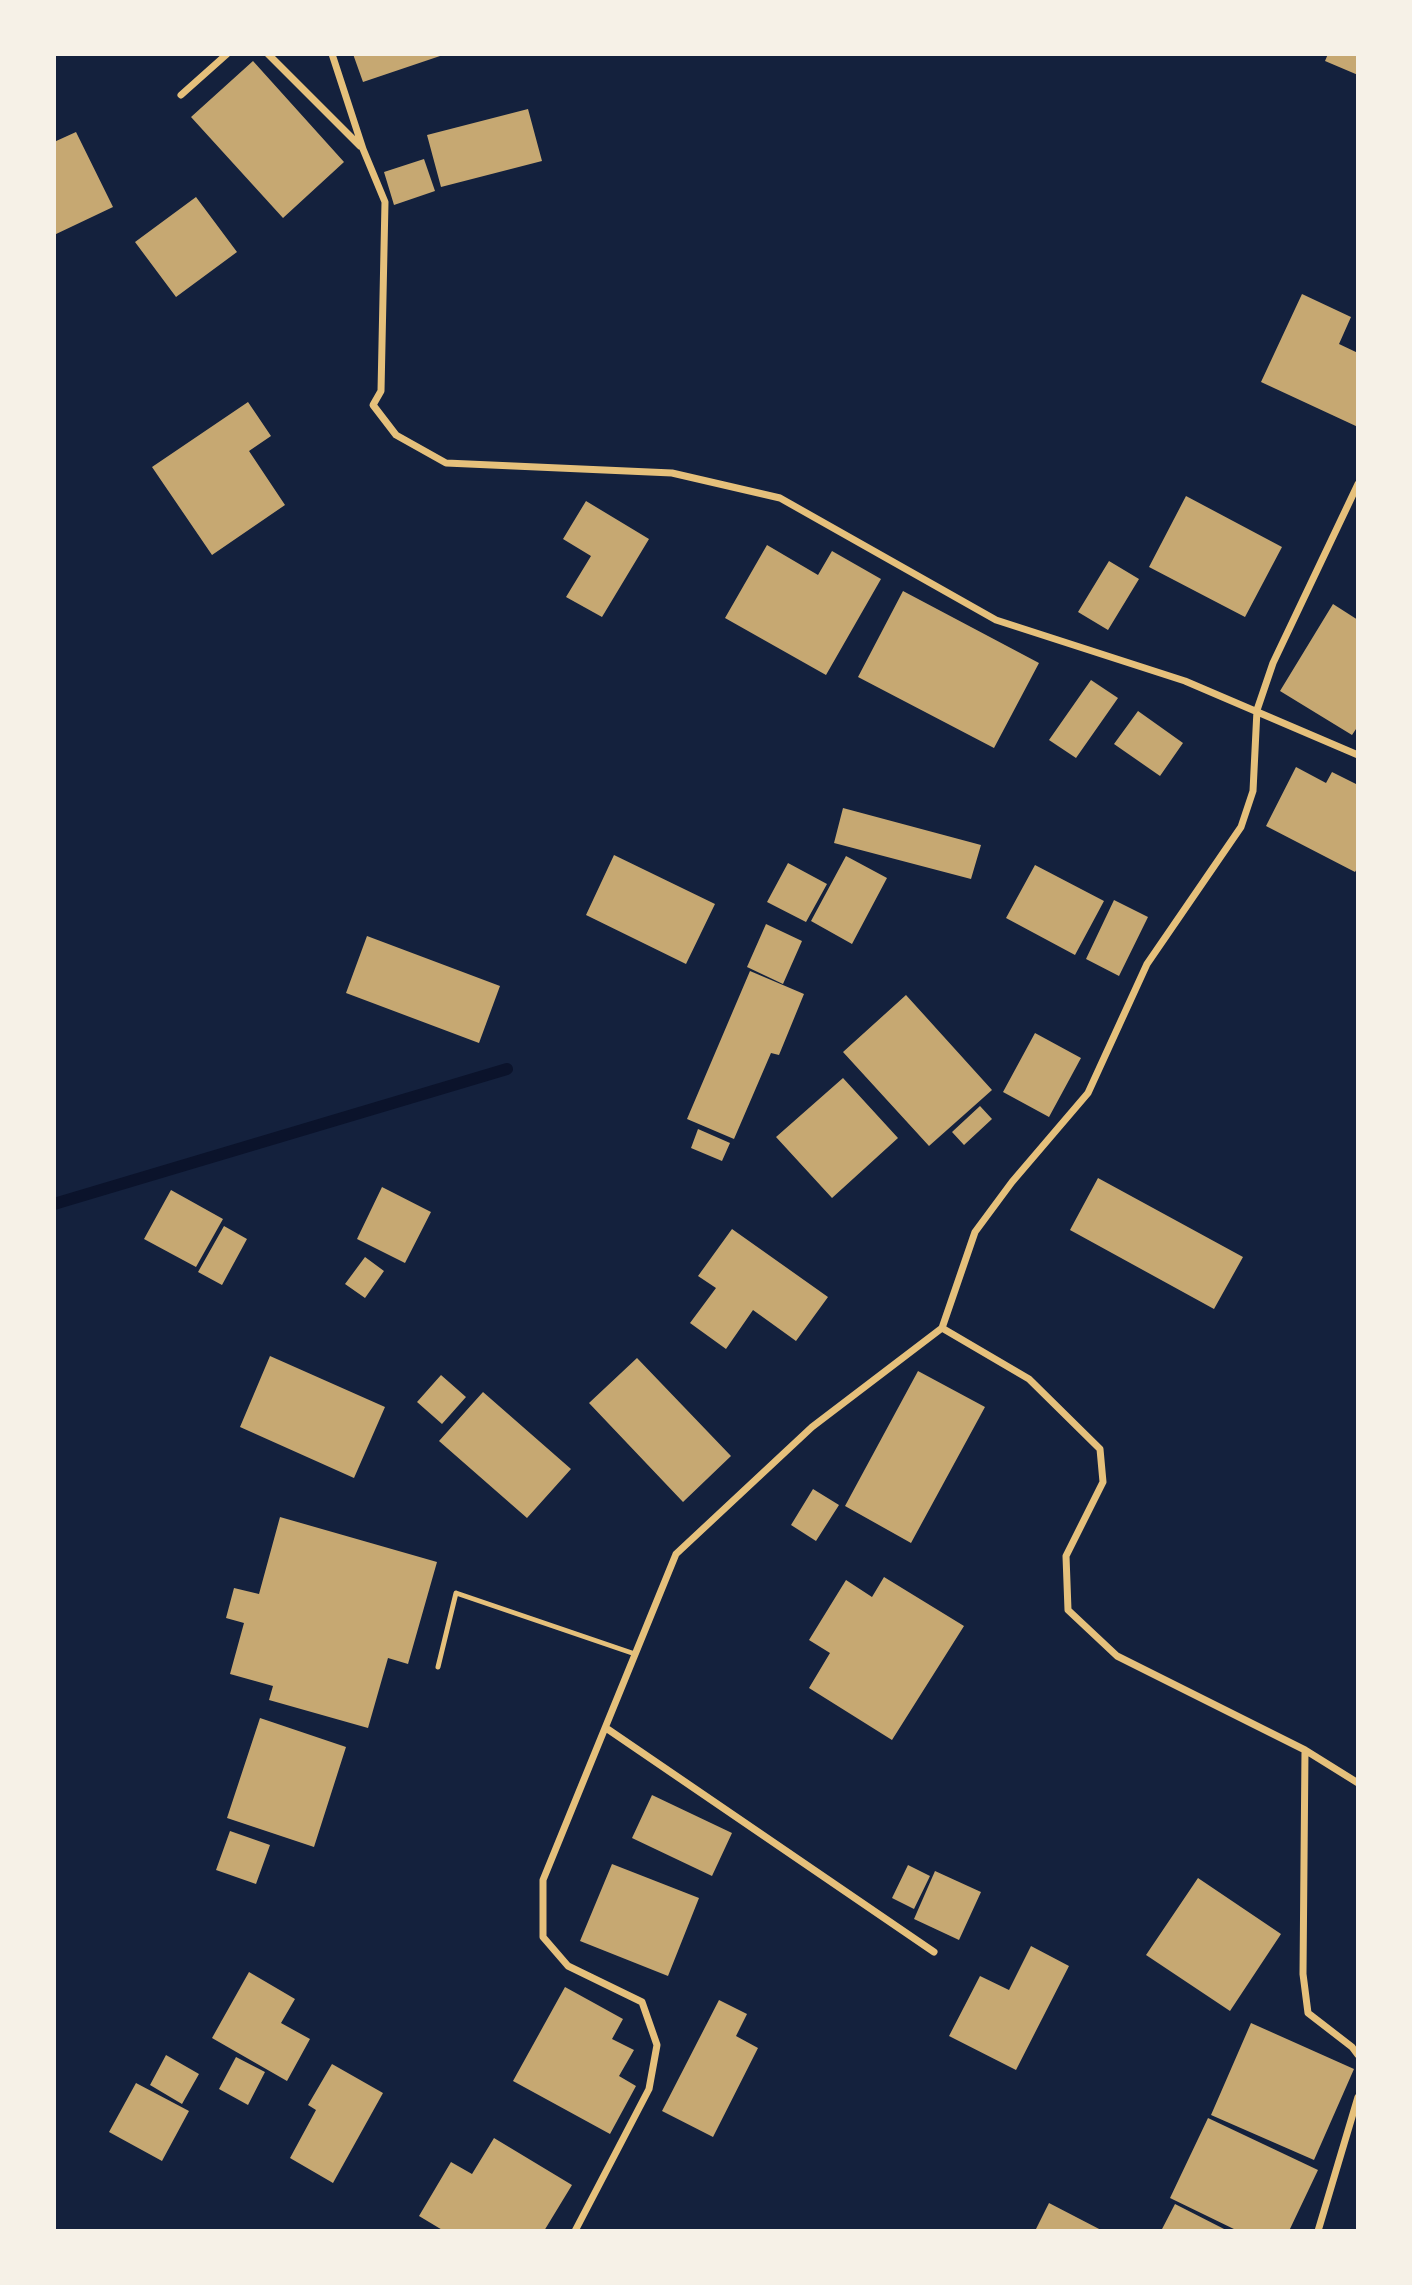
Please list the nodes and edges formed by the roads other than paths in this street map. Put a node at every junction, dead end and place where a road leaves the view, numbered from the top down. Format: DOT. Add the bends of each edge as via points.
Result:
graph roads {
  1 [pos="228,54"];
  2 [pos="268,54"];
  3 [pos="332,54"];
  4 [pos="181,95"];
  5 [pos="363,149"];
  6 [pos="1358,484"];
  7 [pos="1257,710"];
  8 [pos="1358,755"];
  9 [pos="942,1328"];
  10 [pos="635,1654"];
  11 [pos="438,1667"];
  12 [pos="606,1728"];
  13 [pos="1305,1750"];
  14 [pos="1358,1783"];
  15 [pos="934,1952"];
  16 [pos="1358,2054"];
  17 [pos="1358,2096"];
  18 [pos="575,2231"];
  19 [pos="1318,2231"];
  1 -- 4 [label="street"];
  2 -- 5 [label="street"];
  3 -- 5 [label="street"];
  5 -- 7 [label="street" via="385,202 381,391 373,405 396,435 446,463 672,473 780,498 996,620 1185,681"];
  6 -- 7 [label="street" via="1273,663"];
  7 -- 8 [label="street"];
  7 -- 9 [label="street" via="1253,791 1241,827 1147,964 1088,1093 975,1232"];
  9 -- 10 [label="street" via="812,1427 676,1554"];
  9 -- 13 [label="street" via="1029,1379 1100,1449 1103,1482 1066,1556 1068,1610 1117,1656"];
  10 -- 11 [label="lane" via="456,1594"];
  10 -- 12 [label="street"];
  12 -- 15 [label="street"];
  12 -- 18 [label="street" via="543,1880 544,1937 568,1966 642,2002 657,2045 649,2089"];
  13 -- 14 [label="street"];
  13 -- 16 [label="street" via="1303,1974 1308,2013"];
  17 -- 19 [label="street"];
}
